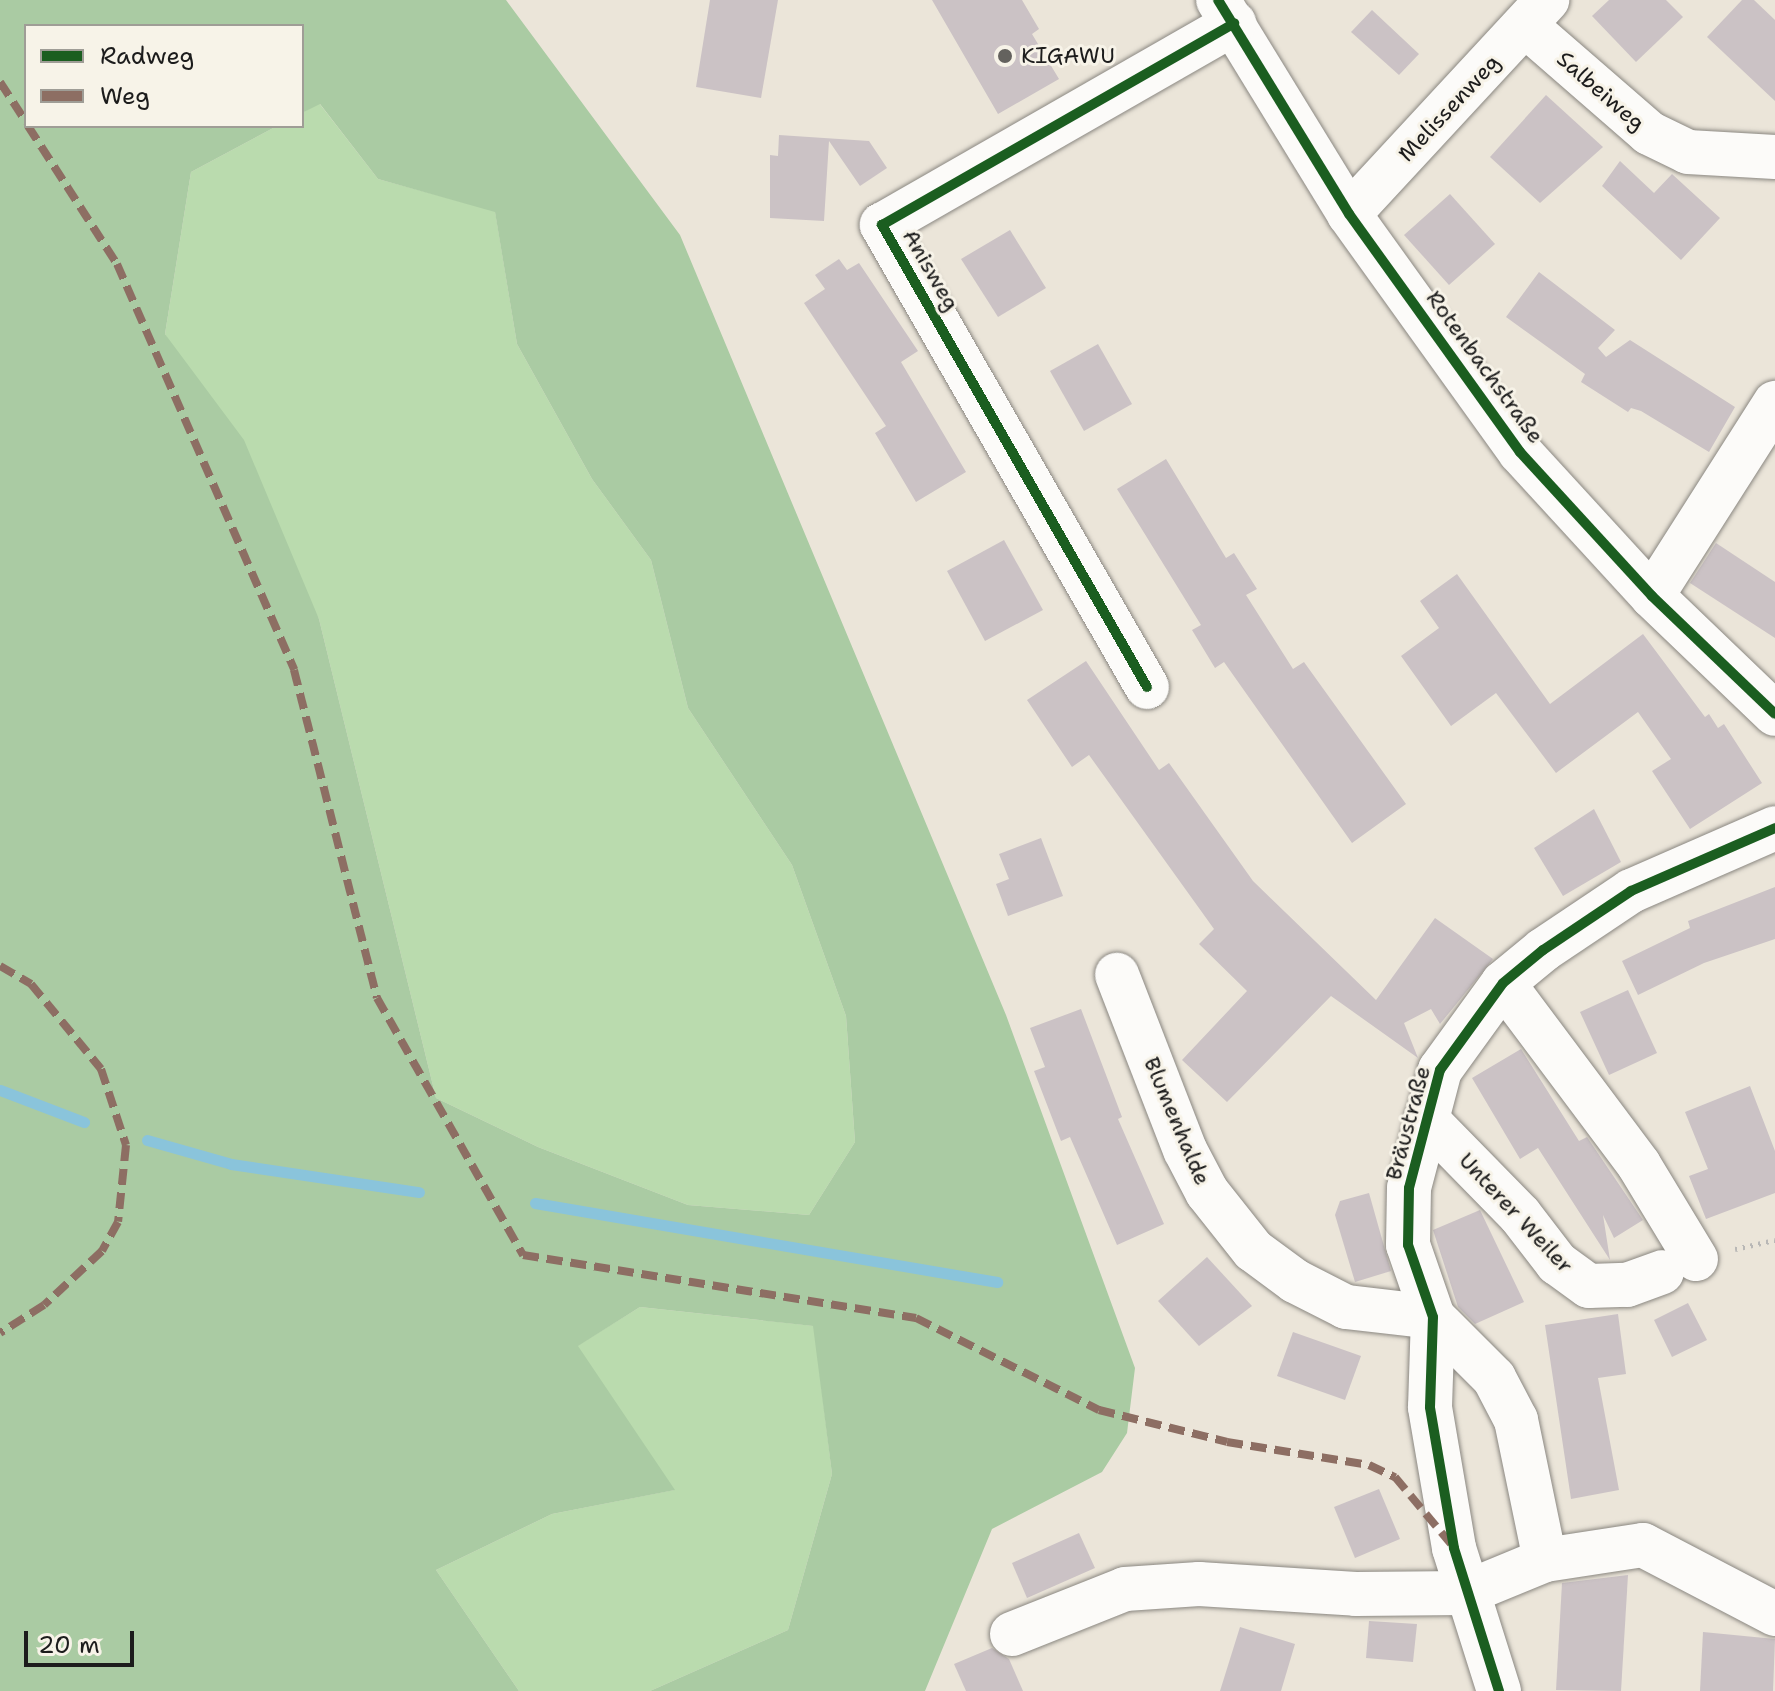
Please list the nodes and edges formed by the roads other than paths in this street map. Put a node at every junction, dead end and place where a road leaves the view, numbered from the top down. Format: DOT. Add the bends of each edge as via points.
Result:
graph roads {
  1 [pos="1226,12"];
  2 [pos="1537,13"];
  3 [pos="1775,157"];
  4 [pos="1349,214"];
  5 [pos="1775,403"];
  6 [pos="1652,596"];
  7 [pos="1147,687"];
  8 [pos="1775,714"];
  9 [pos="1775,828"];
  10 [pos="1117,975"];
  11 [pos="1503,983"];
  12 [pos="1426,1119"];
  13 [pos="1433,1317"];
  14 [pos="1545,1560"];
  15 [pos="1465,1593"];
  16 [pos="1775,1614"];
  17 [pos="1012,1634"];
  18 [pos="1499,1691"];
  1 -- 4 [label="street, Rotenbachstraße"];
  1 -- 7 [label="street, Anisweg" via="882,225"];
  2 -- 3 [label="street, Salbeiweg" via="1649,133 1688,152"];
  2 -- 4 [label="street, Melissenweg"];
  4 -- 6 [label="street, Rotenbachstraße" via="1520,452"];
  5 -- 6 [label="street"];
  6 -- 8 [label="street, Rotenbachstraße"];
  9 -- 11 [label="street, Bräustraße" via="1631,891"];
  10 -- 13 [label="street, Blumenhalde" via="1185,1150 1207,1192 1253,1250 1295,1281 1346,1307"];
  11 -- 12 [label="street, Bräustraße" via="1440,1070"];
  11 -- 12 [label="street, Unterer Weiler" via="1639,1165 1679,1266 1627,1285 1589,1286 1557,1263 1520,1215"];
  12 -- 13 [label="street, Bräustraße" via="1409,1188 1408,1245"];
  13 -- 14 [label="street" via="1494,1378 1516,1420"];
  13 -- 15 [label="street, Bräustraße" via="1430,1407"];
  14 -- 15 [label="street"];
  14 -- 16 [label="street" via="1643,1545"];
  15 -- 17 [label="street" via="1356,1594 1199,1584 1125,1589"];
  15 -- 18 [label="street, Bräustraße"];
}
